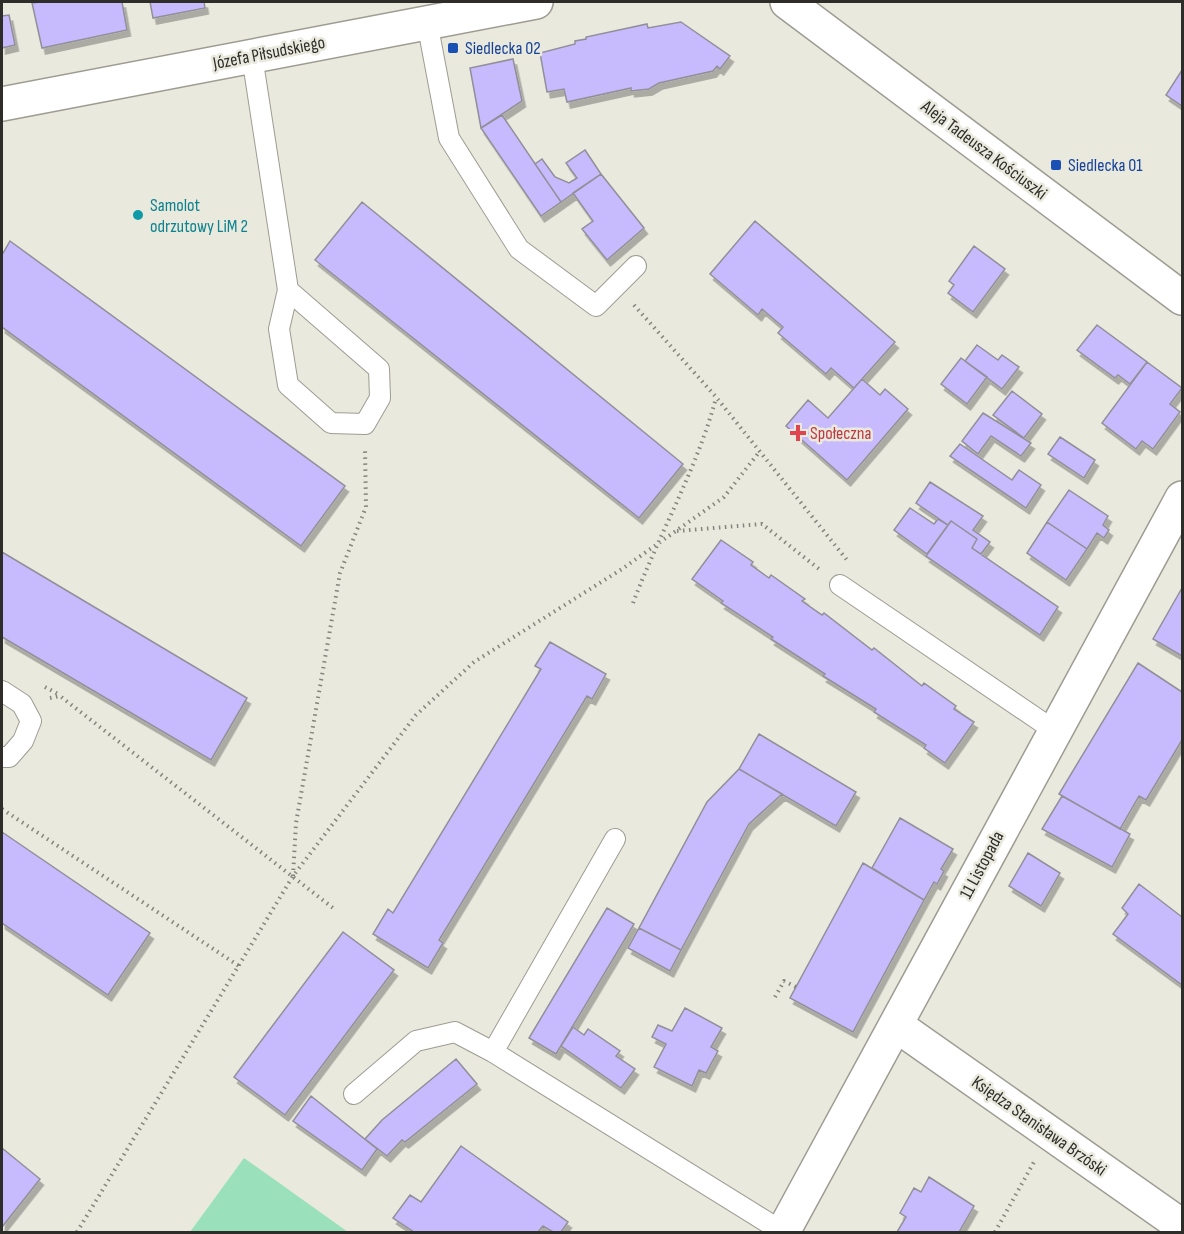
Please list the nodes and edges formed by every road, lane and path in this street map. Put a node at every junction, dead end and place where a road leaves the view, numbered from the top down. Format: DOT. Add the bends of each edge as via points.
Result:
graph roads {
  1 [pos="536,2"];
  2 [pos="787,2"];
  3 [pos="427,22"];
  4 [pos="252,56"];
  5 [pos="2,104"];
  6 [pos="636,266"];
  7 [pos="288,290"];
  8 [pos="1182,298"];
  9 [pos="633,304"];
  10 [pos="716,397"];
  11 [pos="365,424"];
  12 [pos="760,451"];
  13 [pos="1182,498"];
  14 [pos="677,531"];
  15 [pos="655,547"];
  16 [pos="840,585"];
  17 [pos="633,603"];
  18 [pos="2,691"];
  19 [pos="22,704"];
  20 [pos="1055,731"];
  21 [pos="2,757"];
  22 [pos="2,809"];
  23 [pos="615,839"];
  24 [pos="293,876"];
  25 [pos="333,908"];
  26 [pos="239,966"];
  27 [pos="796,987"];
  28 [pos="775,997"];
  29 [pos="896,1025"];
  30 [pos="493,1052"];
  31 [pos="354,1094"];
  32 [pos="1035,1161"];
  33 [pos="1182,1226"];
  34 [pos="783,1232"];
  35 [pos="77,1233"];
  36 [pos="995,1233"];
  1 -- 3 [label="street, Józefa Piłsudskiego"];
  2 -- 8 [label="street, Aleja Tadeusza Kościuszki"];
  3 -- 4 [label="street, Józefa Piłsudskiego"];
  3 -- 6 [label="lane" via="449,138 519,249 596,306"];
  4 -- 5 [label="street, Józefa Piłsudskiego"];
  4 -- 7 [label="lane"];
  7 -- 11 [label="lane" via="379,369 380,398"];
  7 -- 11 [label="lane" via="279,329 288,385 331,423"];
  9 -- 10 [label="path"];
  10 -- 12 [label="path"];
  10 -- 15 [label="path" via="706,436"];
  11 -- 24 [label="path" via="366,507 340,573 296,823"];
  12 -- 14 [label="path" via="724,497"];
  12 -- 16 [label="path" via="850,564"];
  13 -- 20 [label="street, 11 Listopada"];
  14 -- 15 [label="path"];
  14 -- 16 [label="path" via="762,524"];
  15 -- 17 [label="path"];
  15 -- 24 [label="path" via="474,662 416,715"];
  16 -- 20 [label="lane"];
  18 -- 19 [label="lane"];
  19 -- 21 [label="lane" via="31,721 23,741 9,757"];
  19 -- 24 [label="path" via="60,696"];
  20 -- 29 [label="street, 11 Listopada"];
  22 -- 26 [label="path"];
  23 -- 30 [label="lane"];
  24 -- 25 [label="path"];
  24 -- 26 [label="path"];
  26 -- 35 [label="path"];
  27 -- 28 [label="path" via="784,981"];
  29 -- 33 [label="street, Księdza Stanisława Brzóski"];
  29 -- 34 [label="street, 11 Listopada"];
  30 -- 31 [label="lane" via="455,1032 416,1041"];
  30 -- 34 [label="lane"];
  32 -- 36 [label="path"];
}
